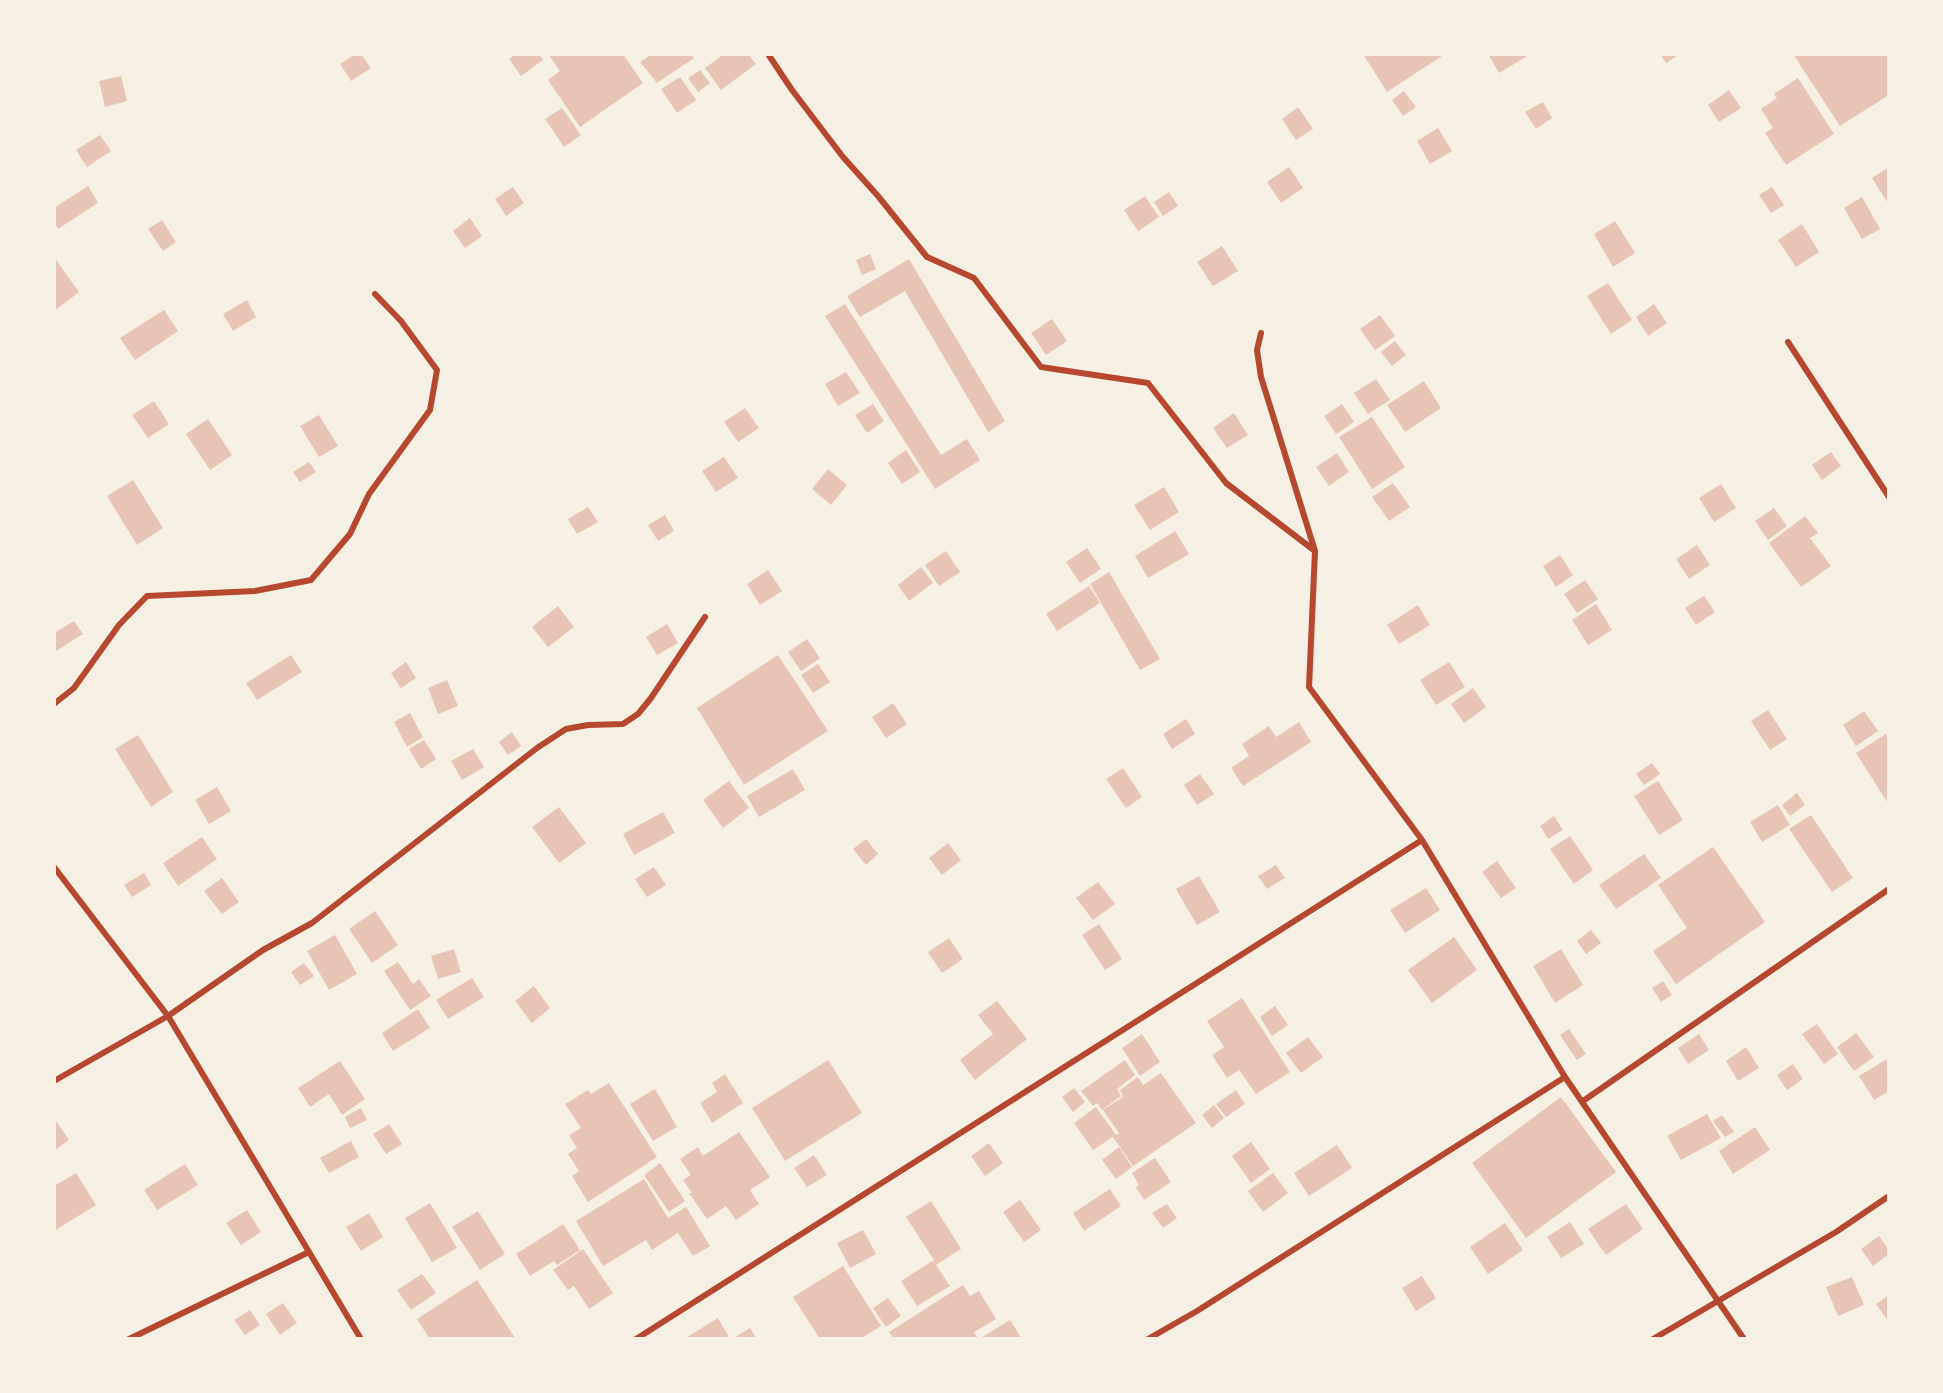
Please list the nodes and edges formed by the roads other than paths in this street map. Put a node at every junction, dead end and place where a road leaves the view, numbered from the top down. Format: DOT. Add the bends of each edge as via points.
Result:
graph roads {
  1 [pos="768,54"];
  2 [pos="375,294"];
  3 [pos="1261,333"];
  4 [pos="1788,342"];
  5 [pos="1889,497"];
  6 [pos="1315,551"];
  7 [pos="705,617"];
  8 [pos="54,704"];
  9 [pos="1422,840"];
  10 [pos="54,867"];
  11 [pos="1889,889"];
  12 [pos="168,1016"];
  13 [pos="1565,1077"];
  14 [pos="54,1081"];
  15 [pos="1583,1101"];
  16 [pos="1889,1196"];
  17 [pos="309,1252"];
  18 [pos="1719,1299"];
  19 [pos="129,1339"];
  20 [pos="361,1339"];
  21 [pos="636,1339"];
  22 [pos="1148,1339"];
  23 [pos="1653,1339"];
  24 [pos="1744,1339"];
  1 -- 6 [label="street" via="843,157 927,257 974,278 1041,367 1148,383 1226,483"];
  2 -- 8 [label="street" via="401,321 437,370 430,410 369,494 350,534 312,580 255,591 147,596 119,625 74,688"];
  3 -- 6 [label="street" via="1257,350 1261,377"];
  4 -- 5 [label="street"];
  6 -- 9 [label="street" via="1310,687"];
  7 -- 12 [label="street" via="638,714 623,724 588,724 566,729 537,747 312,922 263,950"];
  9 -- 13 [label="street"];
  9 -- 21 [label="street"];
  10 -- 12 [label="street"];
  11 -- 15 [label="street"];
  12 -- 14 [label="street"];
  12 -- 17 [label="street"];
  13 -- 15 [label="street"];
  13 -- 22 [label="street"];
  15 -- 18 [label="street"];
  16 -- 18 [label="street" via="1836,1232"];
  17 -- 19 [label="street"];
  17 -- 20 [label="street"];
  18 -- 23 [label="street"];
  18 -- 24 [label="street"];
}
